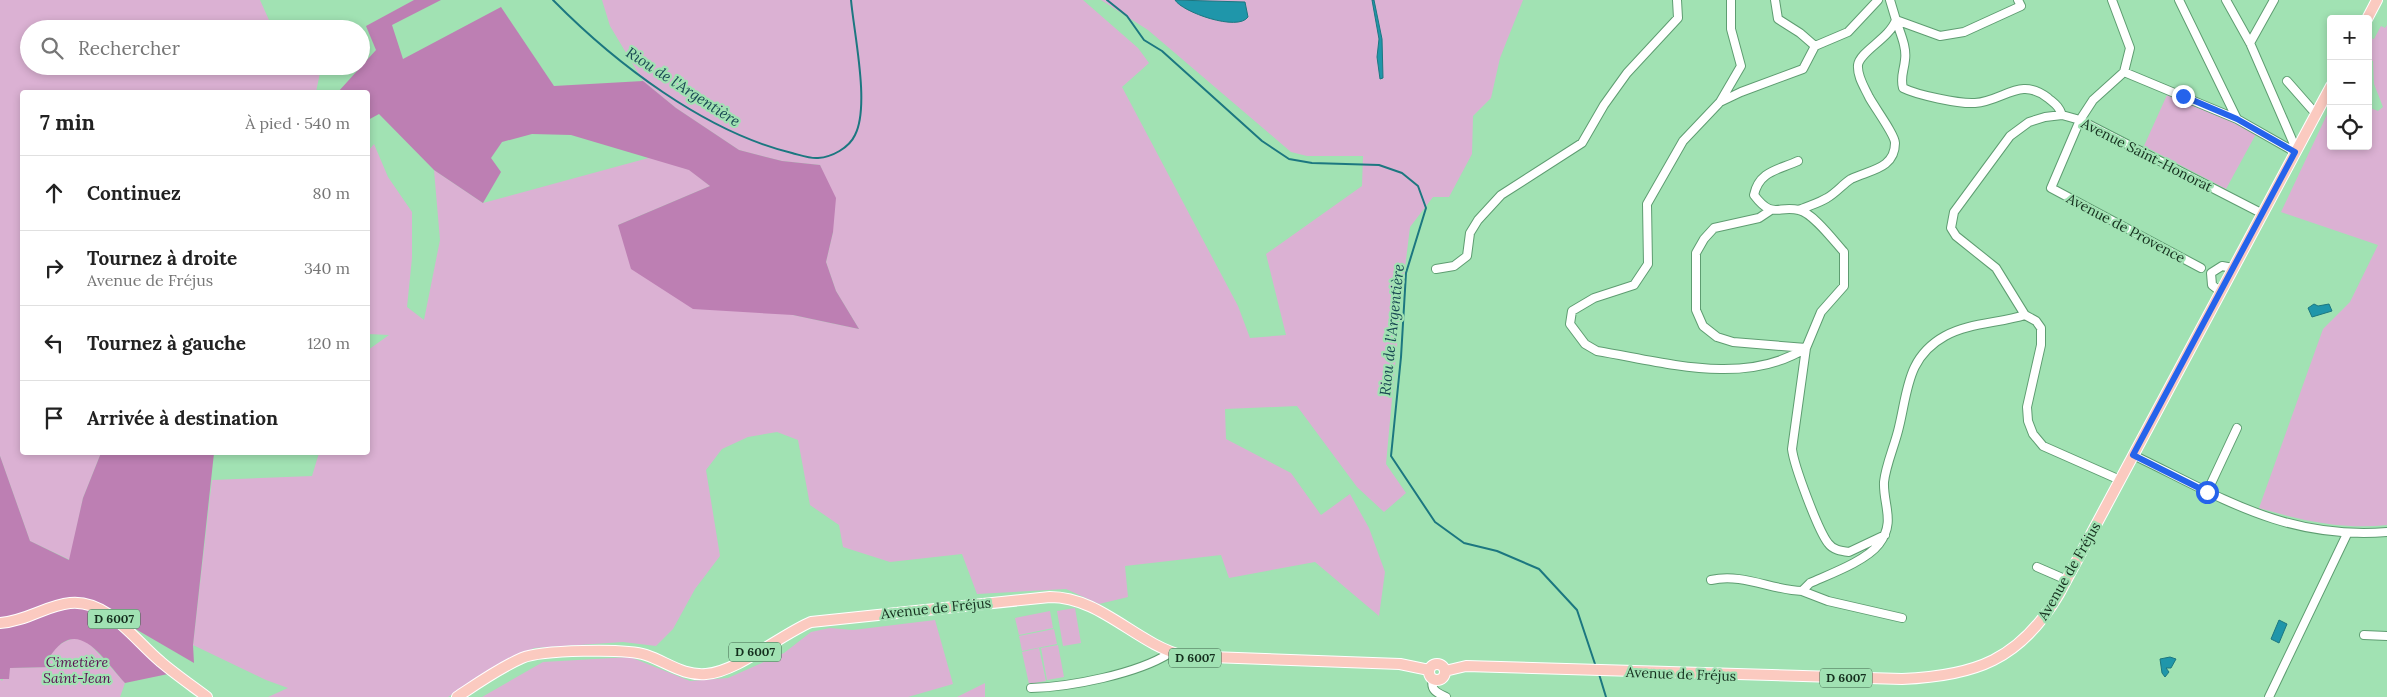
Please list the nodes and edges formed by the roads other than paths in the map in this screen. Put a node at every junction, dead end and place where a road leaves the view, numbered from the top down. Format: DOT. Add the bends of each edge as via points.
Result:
graph roads {
  1 [pos="1677,0"];
  2 [pos="1731,0"];
  3 [pos="1775,0"];
  4 [pos="1878,0"];
  5 [pos="1890,0"];
  6 [pos="2018,0"];
  7 [pos="2112,0"];
  8 [pos="2179,0"];
  9 [pos="2274,0"];
  10 [pos="2377,0"];
  11 [pos="2228,1"];
  12 [pos="2369,15"];
  13 [pos="1896,20"];
  14 [pos="2250,43"];
  15 [pos="1815,46"];
  16 [pos="2124,72"];
  17 [pos="2287,81"];
  18 [pos="2327,93"];
  19 [pos="1720,102"];
  20 [pos="2316,114"];
  21 [pos="2062,116"];
  22 [pos="2237,119"];
  23 [pos="2080,120"];
  24 [pos="2295,152"];
  25 [pos="1798,161"];
  26 [pos="1771,210"];
  27 [pos="1799,210"];
  28 [pos="2263,214"];
  29 [pos="1436,268"];
  30 [pos="2233,268"];
  31 [pos="2207,271"];
  32 [pos="2221,292"];
  33 [pos="2026,315"];
  34 [pos="1806,348"];
  35 [pos="2237,428"];
  36 [pos="2133,455"];
  37 [pos="2120,480"];
  38 [pos="2207,492"];
  39 [pos="2387,532"];
  40 [pos="2347,534"];
  41 [pos="1885,535"];
  42 [pos="2037,567"];
  43 [pos="1710,580"];
  44 [pos="2067,580"];
  45 [pos="1802,590"];
  46 [pos="1902,618"];
  47 [pos="0,623"];
  48 [pos="2364,635"];
  49 [pos="2387,636"];
  50 [pos="1170,653"];
  51 [pos="1431,675"];
  52 [pos="1031,688"];
  53 [pos="207,697"];
  54 [pos="457,697"];
  55 [pos="1446,697"];
  56 [pos="2270,697"];
  1 -- 29 [label="street" via="1678,18 1627,73 1582,142 1501,195 1470,233 1467,256 1454,266"];
  2 -- 19 [label="street" via="1731,29 1741,66"];
  3 -- 15 [label="street" via="1778,19"];
  4 -- 15 [label="street" via="1848,32"];
  5 -- 13 [label="street"];
  6 -- 13 [label="street" via="2021,6 1964,32 1940,36"];
  7 -- 16 [label="street" via="2130,48"];
  8 -- 22 [label="street"];
  9 -- 14 [label="street"];
  10 -- 12 [label="main road"];
  11 -- 14 [label="street"];
  13 -- 21 [label="street" via="1905,50 1900,79 1903,88 1913,93 1972,104 2024,88 2033,89 2059,107"];
  13 -- 27 [label="street" via="1892,30 1862,56 1858,64 1859,76 1878,116 1892,132 1895,143 1892,157 1881,168 1851,180 1827,198"];
  14 -- 24 [label="street"];
  15 -- 19 [label="street" via="1802,69"];
  16 -- 22 [label="street"];
  16 -- 23 [label="street" via="2093,100"];
  17 -- 20 [label="street"];
  18 -- 20 [label="main road, Avenue de Fréjus / D 6007"];
  19 -- 34 [label="street" via="1683,141 1647,204 1648,264 1634,285 1594,298 1572,311 1570,324 1576,335 1596,351 1703,369 1736,371 1794,356"];
  20 -- 24 [label="main road, Avenue de Fréjus / D 6007"];
  21 -- 23 [label="street, Avenue Saint-Honorat"];
  21 -- 33 [label="street" via="2029,122 2010,136 1952,218 1951,228 1956,236 1996,268"];
  22 -- 24 [label="street"];
  23 -- 28 [label="street, Avenue Saint-Honorat"];
  23 -- 31 [label="street, Avenue de Provence" via="2051,188"];
  24 -- 28 [label="main road, Avenue de Fréjus / D 6007"];
  25 -- 26 [label="street" via="1762,176 1756,184 1754,195"];
  26 -- 27 [label="street"];
  26 -- 34 [label="street" via="1759,218 1714,228 1704,239 1696,253 1696,310 1703,326 1717,337 1733,342"];
  27 -- 34 [label="street" via="1820,225 1844,252 1844,286 1822,312"];
  28 -- 30 [label="main road, Avenue de Fréjus / D 6007"];
  30 -- 31 [label="street" via="2222,266"];
  30 -- 32 [label="main road, Avenue de Fréjus / D 6007"];
  31 -- 32 [label="street" via="2212,285"];
  32 -- 36 [label="main road, Avenue de Fréjus / D 6007"];
  33 -- 37 [label="street" via="2036,321 2042,335 2027,407 2033,434 2043,446"];
  33 -- 41 [label="street" via="1946,335 1919,359 1904,394 1900,426 1884,480 1889,511"];
  34 -- 41 [label="street" via="1792,449 1794,463 1827,543 1849,552"];
  35 -- 38 [label="street"];
  36 -- 37 [label="main road, Avenue de Fréjus / D 6007"];
  36 -- 38 [label="street"];
  37 -- 44 [label="main road, Avenue de Fréjus / D 6007"];
  38 -- 40 [label="street" via="2275,521"];
  39 -- 40 [label="street"];
  40 -- 56 [label="street"];
  41 -- 45 [label="street" via="1874,550"];
  42 -- 44 [label="street"];
  43 -- 45 [label="street" via="1723,577 1753,580"];
  44 -- 51 [label="main road, Avenue de Fréjus / D 6007" via="2051,609 2029,635 1997,659 1962,673 1902,680 1466,666 1445,671 1440,679"];
  45 -- 46 [label="street" via="1828,601"];
  47 -- 53 [label="main road, D 6007" via="36,615 61,604 82,603 96,607 110,615 161,662"];
  48 -- 49 [label="street"];
  50 -- 51 [label="main road, Avenue de Fréjus / D 6007" via="1197,658 1400,664"];
  50 -- 52 [label="street" via="1106,676 1066,685"];
  50 -- 54 [label="main road, Avenue de Fréjus / D 6007" via="1086,604 1066,597 1050,597 811,622 795,628 732,666 706,674 679,671 646,655 625,650 535,655 506,666"];
  51 -- 55 [label="street" via="1434,691"];
}
